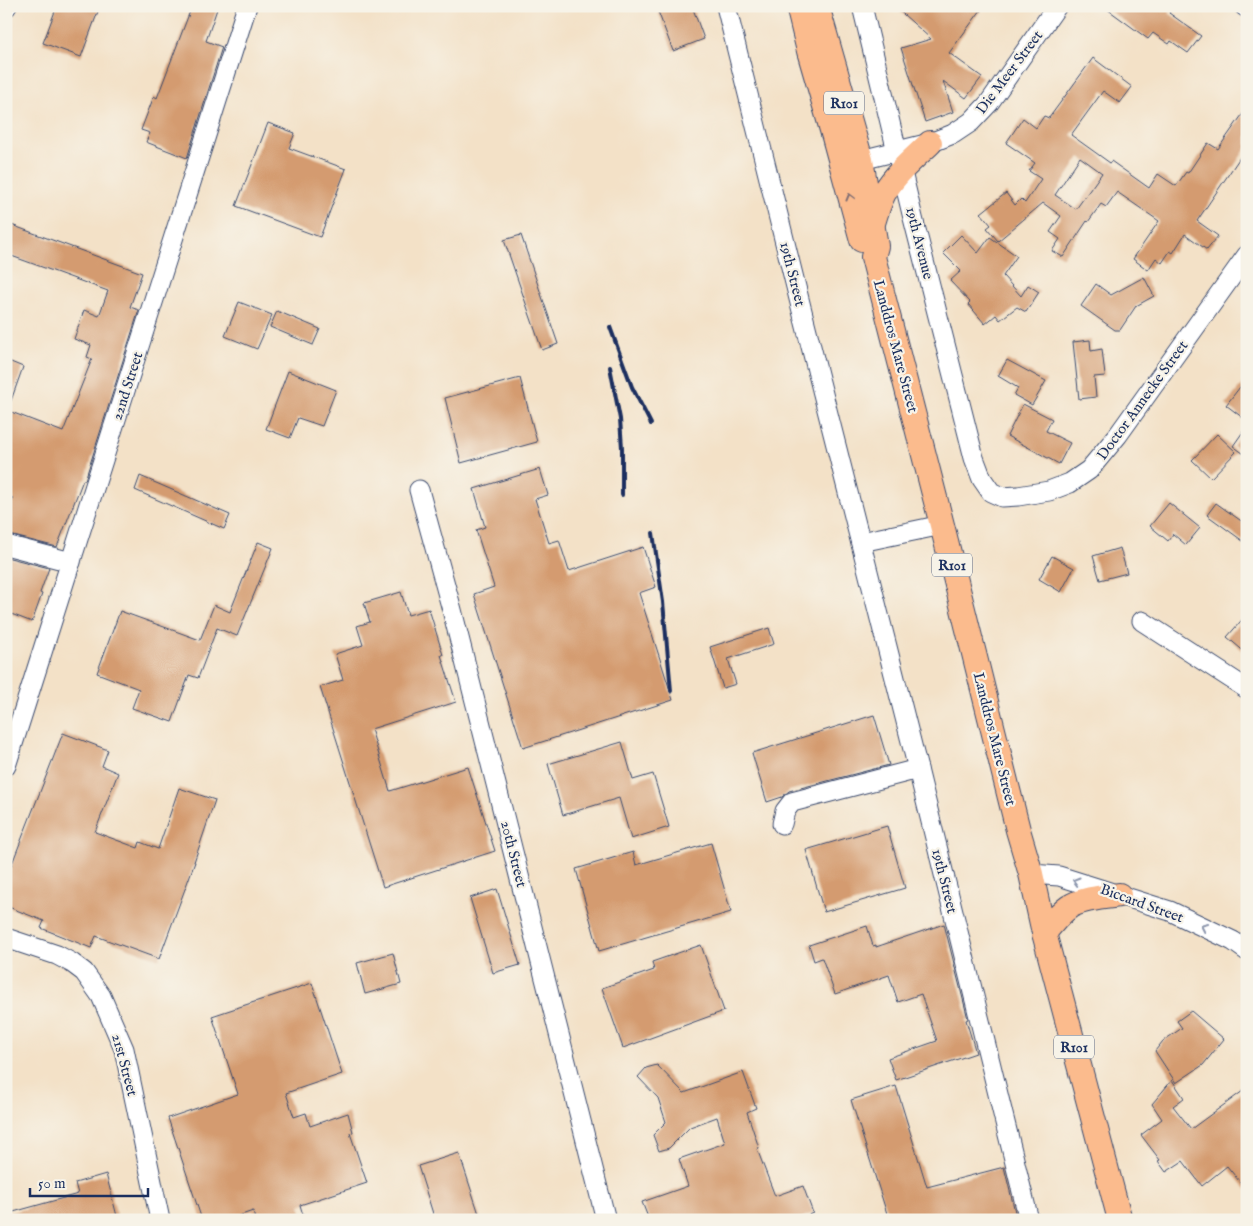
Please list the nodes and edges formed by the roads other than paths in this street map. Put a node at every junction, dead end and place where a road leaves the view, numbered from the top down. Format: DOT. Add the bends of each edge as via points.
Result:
graph roads {
  1 [pos="247,6"];
  2 [pos="726,6"];
  3 [pos="798,6"];
  4 [pos="817,6"];
  5 [pos="862,6"];
  6 [pos="1057,6"];
  7 [pos="930,143"];
  8 [pos="900,159"];
  9 [pos="851,162"];
  10 [pos="872,224"];
  11 [pos="1247,255"];
  12 [pos="873,257"];
  13 [pos="1240,278"];
  14 [pos="982,479"];
  15 [pos="419,490"];
  16 [pos="942,525"];
  17 [pos="861,542"];
  18 [pos="6,545"];
  19 [pos="71,562"];
  20 [pos="1142,621"];
  21 [pos="1247,689"];
  22 [pos="6,766"];
  23 [pos="918,770"];
  24 [pos="782,824"];
  25 [pos="1030,874"];
  26 [pos="1119,895"];
  27 [pos="1044,933"];
  28 [pos="6,938"];
  29 [pos="1247,951"];
  30 [pos="160,1220"];
  31 [pos="606,1220"];
  32 [pos="1029,1220"];
  33 [pos="1120,1220"];
  1 -- 19 [label="street, 22nd Street"];
  2 -- 17 [label="street, 19th Street"];
  3 -- 9 [label="main road, Landdros Mare Street / R101" via="809,51"];
  4 -- 9 [label="main road, Landdros Mare Street / R101"];
  5 -- 8 [label="street, 19th Avenue"];
  6 -- 7 [label="street, Die Meer Street" via="989,103 971,122"];
  7 -- 8 [label="main road"];
  8 -- 9 [label="street"];
  8 -- 10 [label="main road"];
  8 -- 14 [label="street, 19th Avenue" via="974,458"];
  9 -- 10 [label="main road, Landdros Mare Street / R101"];
  12 -- 9 [label="main road, Landdros Mare Street / R101, one-way" via="865,251"];
  10 -- 12 [label="main road, Landdros Mare Street / R101" via="876,246"];
  11 -- 13 [label="street, Doctor Annecke Street"];
  12 -- 16 [label="main road, Landdros Mare Street / R101"];
  13 -- 14 [label="street, Doctor Annecke Street" via="1090,470 1049,491 1018,496 1002,497 991,492"];
  15 -- 31 [label="street, 20th Street"];
  16 -- 17 [label="street"];
  16 -- 25 [label="main road, Landdros Mare Street / R101"];
  17 -- 23 [label="street, 19th Street"];
  18 -- 19 [label="street"];
  19 -- 22 [label="street, 22nd Street"];
  20 -- 21 [label="street"];
  23 -- 24 [label="street" via="792,802 785,811"];
  23 -- 32 [label="street, 19th Street"];
  26 -- 25 [label="street, Biccard Street, one-way" via="1059,876"];
  25 -- 27 [label="main road, Landdros Mare Street / R101"];
  26 -- 27 [label="main road" via="1078,902 1061,914"];
  29 -- 26 [label="street, Biccard Street, one-way" via="1170,911"];
  27 -- 33 [label="main road, Landdros Mare Street / R101"];
  28 -- 30 [label="street, 21st Street" via="72,962 84,972 101,996 124,1049"];
}
